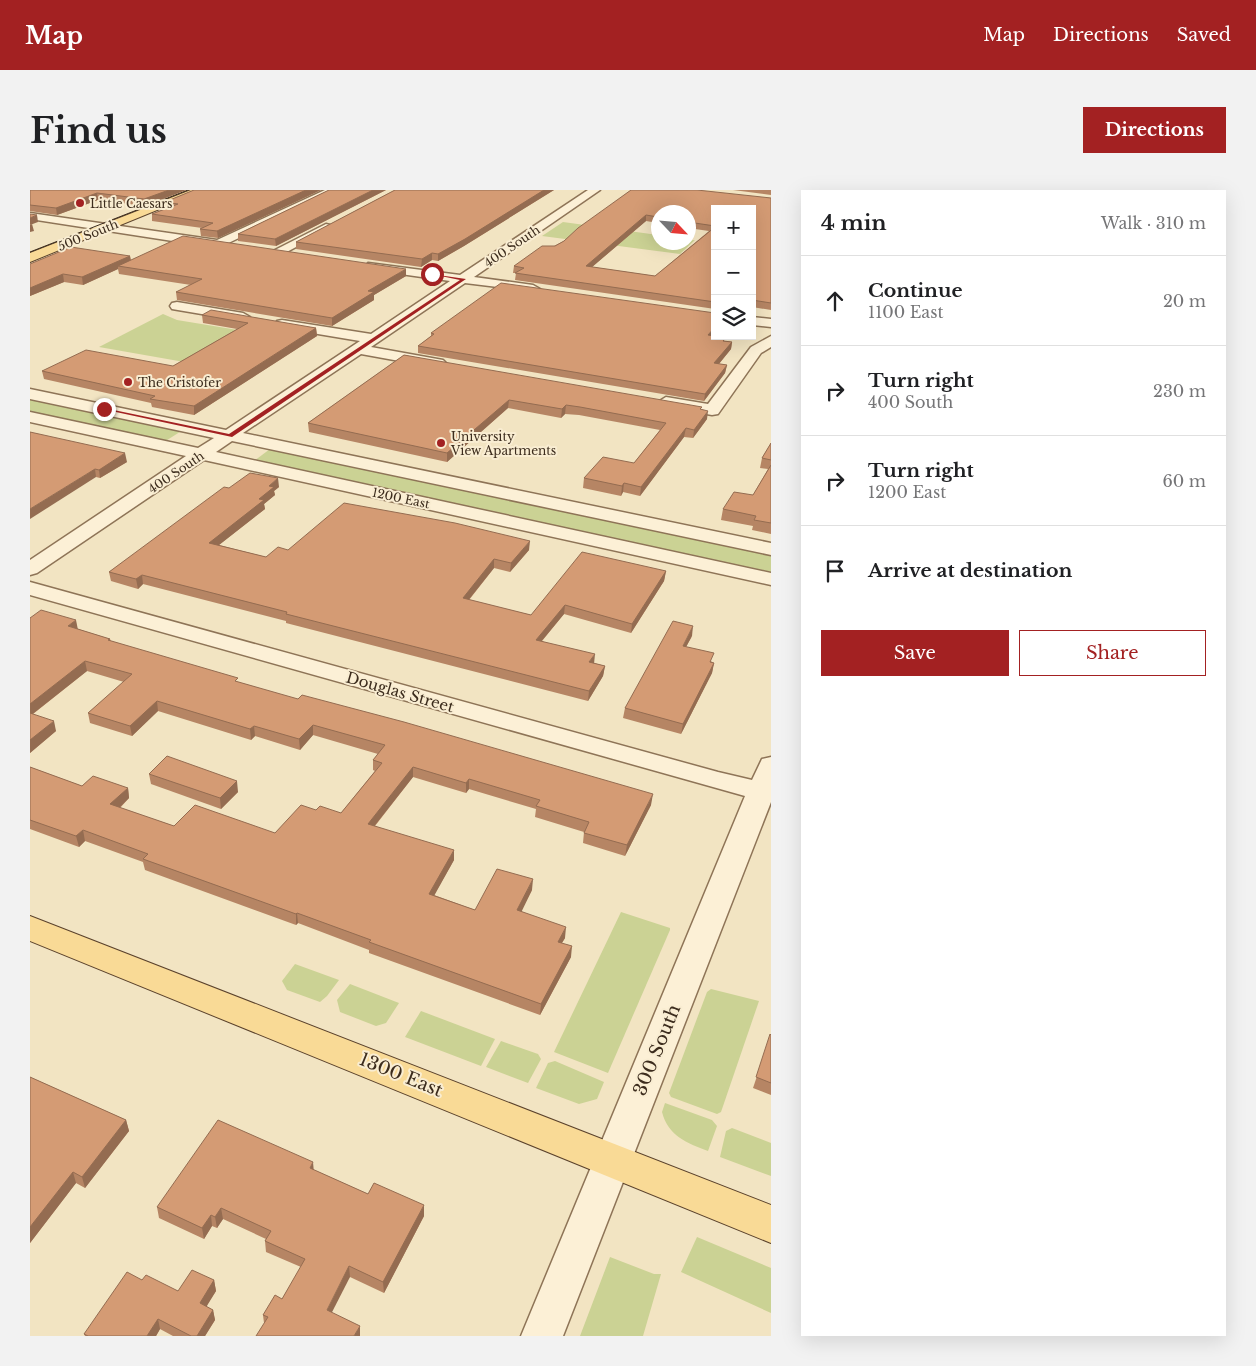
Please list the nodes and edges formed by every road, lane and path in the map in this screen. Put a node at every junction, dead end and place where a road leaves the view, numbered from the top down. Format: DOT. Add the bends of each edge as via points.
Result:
graph roads {
  1 [pos="201,190"];
  2 [pos="333,190"];
  3 [pos="595,190"];
  4 [pos="107,213"];
  5 [pos="30,216"];
  6 [pos="334,223"];
  7 [pos="80,224"];
  8 [pos="106,228"];
  9 [pos="58,232"];
  10 [pos="218,244"];
  11 [pos="237,246"];
  12 [pos="296,255"];
  13 [pos="30,258"];
  14 [pos="363,264"];
  15 [pos="464,279"];
  16 [pos="552,292"];
  17 [pos="177,306"];
  18 [pos="756,321"];
  19 [pos="771,323"];
  20 [pos="374,340"];
  21 [pos="771,340"];
  22 [pos="359,349"];
  23 [pos="450,365"];
  24 [pos="30,394"];
  25 [pos="654,400"];
  26 [pos="30,417"];
  27 [pos="230,436"];
  28 [pos="202,454"];
  29 [pos="771,549"];
  30 [pos="30,570"];
  31 [pos="771,579"];
  32 [pos="30,588"];
  33 [pos="768,783"];
  34 [pos="30,928"];
  35 [pos="614,1159"];
  36 [pos="771,1224"];
  37 [pos="542,1336"];
  1 -- 8 [label="main road, 500 South"];
  2 -- 10 [label="street"];
  3 -- 15 [label="street, 400 South"];
  4 -- 7 [label="main road, 500 South"];
  5 -- 7 [label="street"];
  6 -- 12 [label="street" via="272,251"];
  7 -- 8 [label="street"];
  7 -- 9 [label="main road, 500 South"];
  8 -- 10 [label="street"];
  8 -- 13 [label="main road, 500 South"];
  10 -- 11 [label="street"];
  14 -- 15 [label="street"];
  15 -- 16 [label="street"];
  15 -- 20 [label="street, 400 South"];
  17 -- 20 [label="street"];
  18 -- 19 [label="street"];
  20 -- 22 [label="street, 400 South"];
  21 -- 25 [label="street" via="756,350 712,410"];
  22 -- 23 [label="street"];
  22 -- 27 [label="street, 400 South"];
  24 -- 27 [label="street, 1200 East"];
  26 -- 28 [label="street, 1200 East"];
  27 -- 28 [label="street, 400 South"];
  27 -- 29 [label="street, 1200 East"];
  28 -- 30 [label="street, 400 South"];
  28 -- 31 [label="street, 1200 East"];
  32 -- 33 [label="street, Douglas Street"];
  33 -- 35 [label="street, 300 South"];
  34 -- 35 [label="main road, 1300 East"];
  35 -- 36 [label="main road, 1300 East"];
  35 -- 37 [label="street, 300 South"];
}
